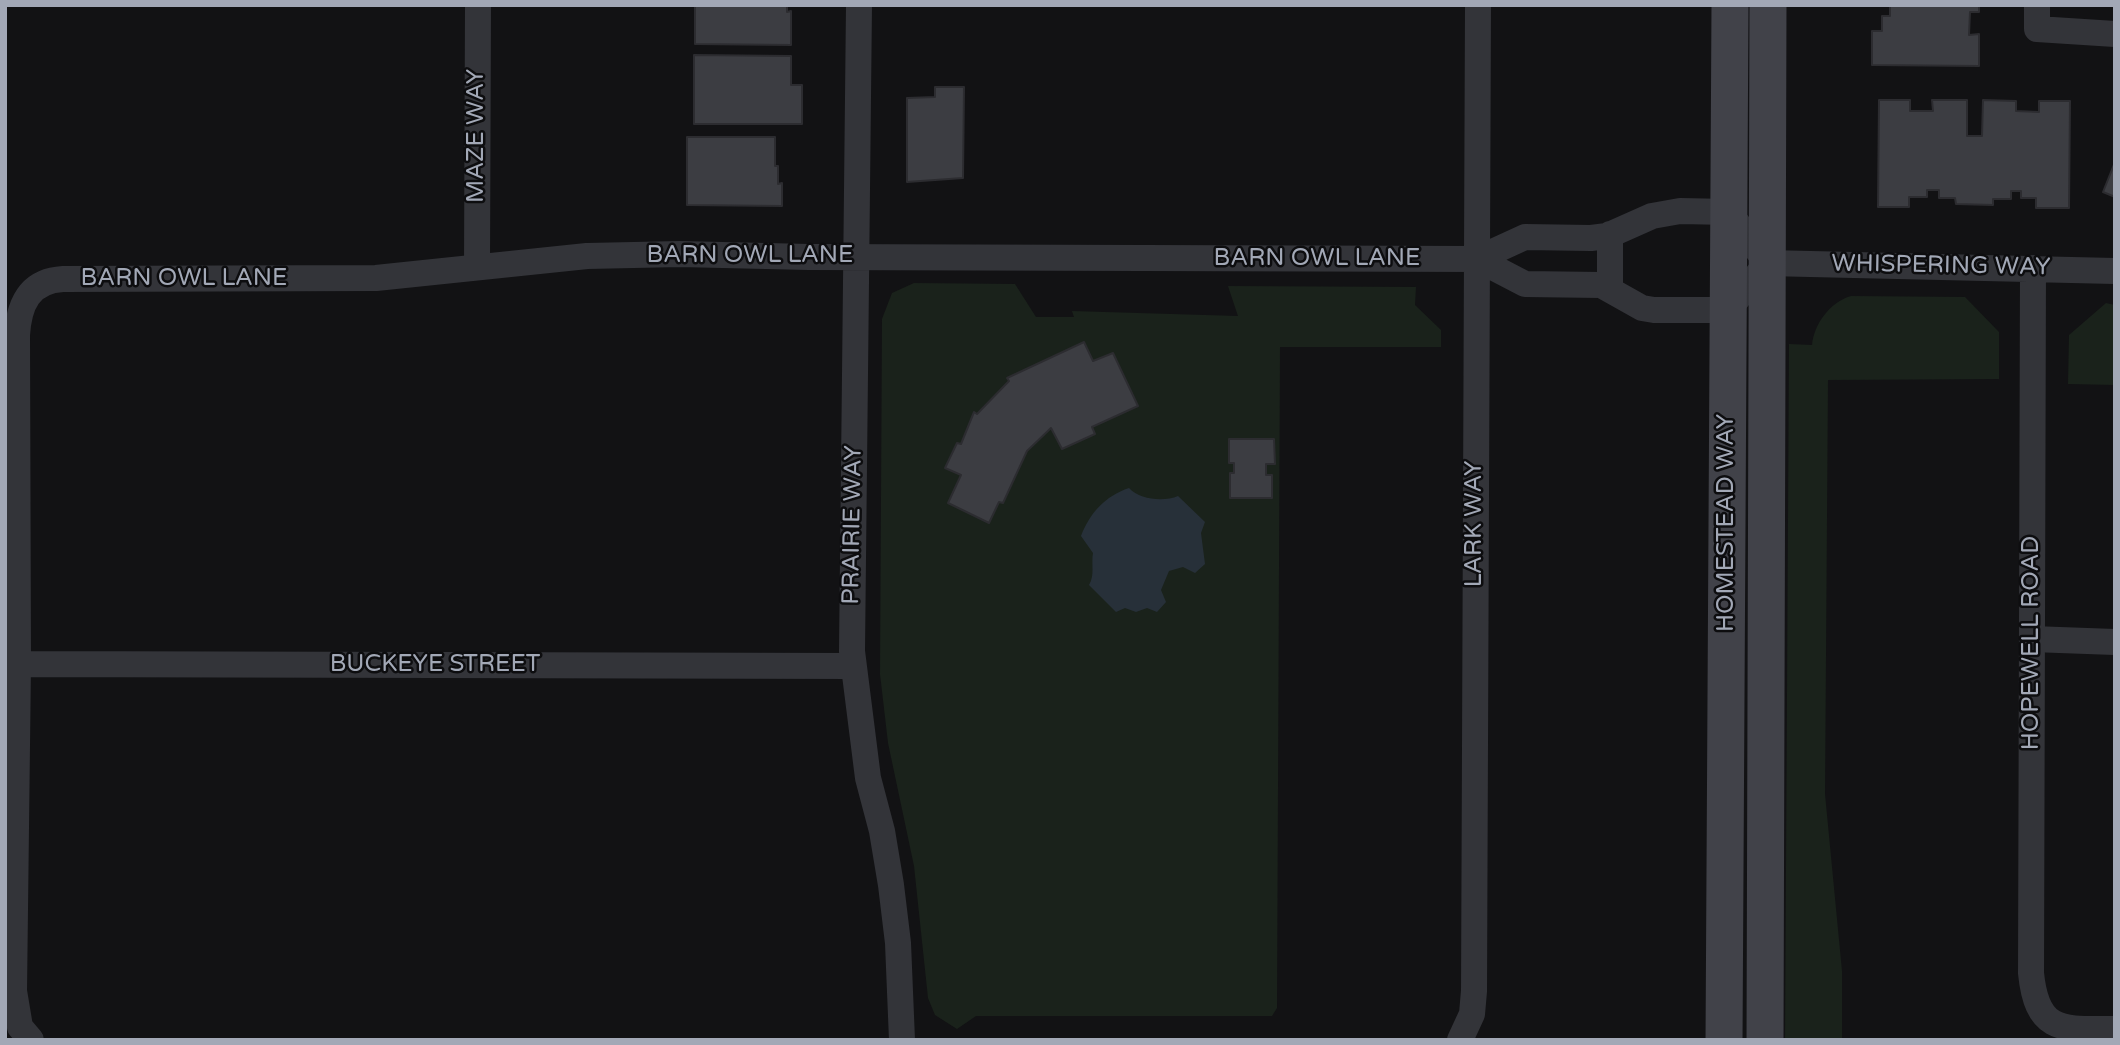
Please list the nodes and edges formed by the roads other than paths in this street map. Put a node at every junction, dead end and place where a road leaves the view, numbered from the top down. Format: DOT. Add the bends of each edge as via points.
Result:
graph roads {
  1 [pos="478,5"];
  2 [pos="859,5"];
  3 [pos="1478,5"];
  4 [pos="1730,5"];
  5 [pos="1768,5"];
  6 [pos="2037,5"];
  7 [pos="2115,34"];
  8 [pos="1729,212"];
  9 [pos="1611,234"];
  10 [pos="855,257"];
  11 [pos="1477,259"];
  12 [pos="1767,262"];
  13 [pos="477,266"];
  14 [pos="2033,268"];
  15 [pos="2115,271"];
  16 [pos="1611,288"];
  17 [pos="1728,310"];
  18 [pos="2032,639"];
  19 [pos="2115,642"];
  20 [pos="18,664"];
  21 [pos="853,666"];
  22 [pos="2115,1029"];
  23 [pos="29,1038"];
  24 [pos="902,1040"];
  25 [pos="1460,1040"];
  26 [pos="1724,1040"];
  27 [pos="1765,1040"];
  1 -- 13 [label="street, MAZE WAY"];
  2 -- 10 [label="street, PRAIRIE WAY"];
  3 -- 11 [label="street, LARK WAY"];
  4 -- 8 [label="street, HOMESTEAD WAY"];
  5 -- 12 [label="street, HOMESTEAD WAY"];
  6 -- 7 [label="street" via="2037,29"];
  8 -- 9 [label="street, BARN OWL LANE" via="1680,211 1652,216"];
  8 -- 12 [label="street"];
  8 -- 17 [label="street, HOMESTEAD WAY"];
  9 -- 11 [label="street, BARN OWL LANE" via="1525,237"];
  9 -- 16 [label="street"];
  10 -- 11 [label="street, BARN OWL LANE"];
  10 -- 13 [label="street, BARN OWL LANE" via="601,256"];
  10 -- 21 [label="street, PRAIRIE WAY"];
  11 -- 16 [label="street, BARN OWL LANE" via="1525,284"];
  11 -- 25 [label="street, LARK WAY" via="1474,991 1472,1014"];
  12 -- 14 [label="street, WHISPERING WAY"];
  12 -- 17 [label="street"];
  12 -- 27 [label="street, HOMESTEAD WAY"];
  13 -- 20 [label="street, BARN OWL LANE" via="317,280 49,279 29,292 17,335"];
  14 -- 15 [label="street, WHISPERING WAY"];
  14 -- 18 [label="street, HOPEWELL ROAD"];
  16 -- 17 [label="street" via="1642,308"];
  17 -- 26 [label="street, HOMESTEAD WAY"];
  18 -- 19 [label="street"];
  18 -- 22 [label="street, HOPEWELL ROAD" via="2033,993 2043,1016 2063,1029"];
  20 -- 21 [label="street, BUCKEYE STREET"];
  20 -- 23 [label="street" via="14,991 15,1011"];
  21 -- 24 [label="street, PRAIRIE WAY" via="868,778 891,884"];
}
